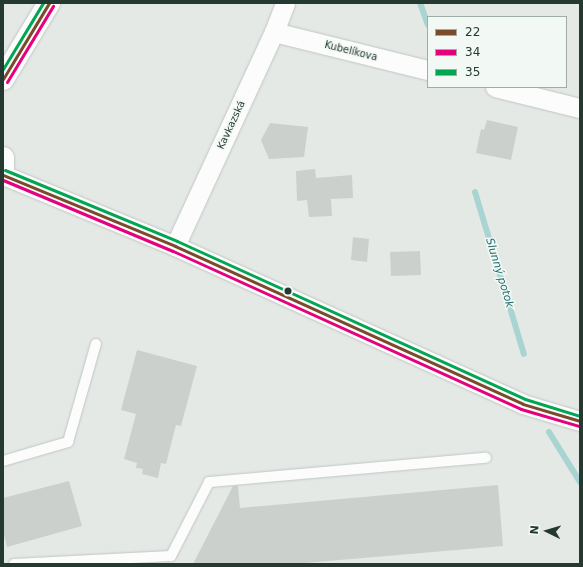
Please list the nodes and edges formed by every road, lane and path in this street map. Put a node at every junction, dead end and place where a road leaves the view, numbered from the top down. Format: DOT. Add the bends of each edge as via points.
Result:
graph roads {
  1 [pos="49,3"];
  2 [pos="285,3"];
  3 [pos="274,32"];
  4 [pos="427,70"];
  5 [pos="3,79"];
  6 [pos="499,88"];
  7 [pos="580,108"];
  8 [pos="3,158"];
  9 [pos="3,175"];
  10 [pos="175,246"];
  11 [pos="96,344"];
  12 [pos="580,421"];
  13 [pos="486,458"];
  14 [pos="3,461"];
  15 [pos="14,564"];
  1 -- 5 [label="street"];
  2 -- 3 [label="street, Kavkazská"];
  3 -- 4 [label="street, Kubelíkova"];
  3 -- 10 [label="street, Kavkazská"];
  6 -- 7 [label="street"];
  8 -- 9 [label="street"];
  9 -- 10 [label="street"];
  10 -- 12 [label="street" via="523,404"];
  11 -- 14 [label="lane" via="68,442"];
  13 -- 15 [label="lane" via="209,482 170,556"];
}
